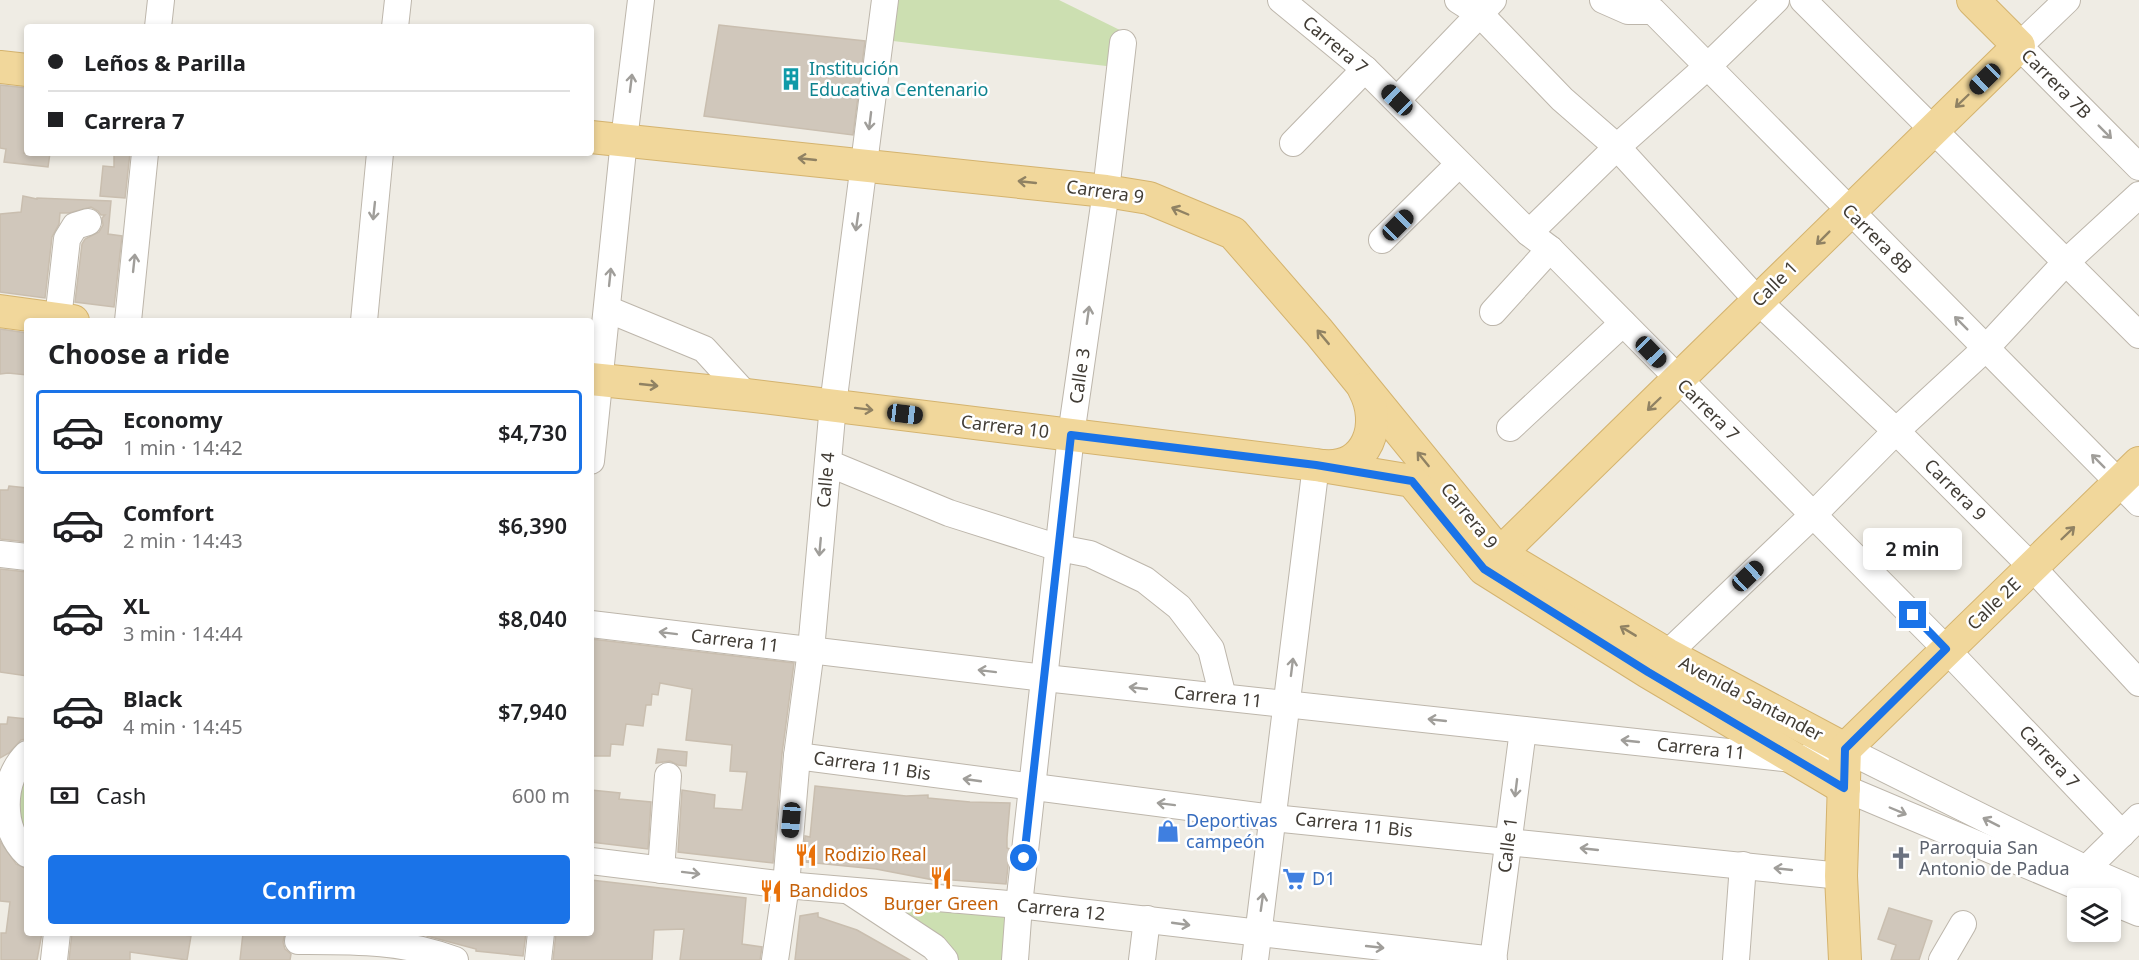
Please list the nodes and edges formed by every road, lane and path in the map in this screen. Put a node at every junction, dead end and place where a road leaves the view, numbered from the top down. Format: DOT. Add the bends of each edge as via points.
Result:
graph roads {
  1 [pos="161,0"];
  2 [pos="398,0"];
  3 [pos="641,0"];
  4 [pos="885,0"];
  5 [pos="1281,0"];
  6 [pos="1458,0"];
  7 [pos="1603,0"];
  8 [pos="1776,0"];
  9 [pos="1803,0"];
  10 [pos="1973,0"];
  11 [pos="2067,0"];
  12 [pos="1486,7"];
  13 [pos="158,24"];
  14 [pos="395,24"];
  15 [pos="1123,43"];
  16 [pos="2019,46"];
  17 [pos="1709,65"];
  18 [pos="0,67"];
  19 [pos="1365,69"];
  20 [pos="24,70"];
  21 [pos="1397,100"];
  22 [pos="1934,129"];
  23 [pos="594,137"];
  24 [pos="624,140"];
  25 [pos="1293,143"];
  26 [pos="1617,147"];
  27 [pos="145,156"];
  28 [pos="380,156"];
  29 [pos="1459,164"];
  30 [pos="865,165"];
  31 [pos="2139,167"];
  32 [pos="1106,191"];
  33 [pos="2139,195"];
  34 [pos="1849,211"];
  35 [pos="88,222"];
  36 [pos="1529,233"];
  37 [pos="1382,240"];
  38 [pos="1550,249"];
  39 [pos="2064,263"];
  40 [pos="1758,301"];
  41 [pos="607,309"];
  42 [pos="0,311"];
  43 [pos="1493,312"];
  44 [pos="51,318"];
  45 [pos="65,318"];
  46 [pos="128,318"];
  47 [pos="364,318"];
  48 [pos="1623,323"];
  49 [pos="2139,335"];
  50 [pos="1986,348"];
  51 [pos="595,379"];
  52 [pos="1679,380"];
  53 [pos="1361,382"];
  54 [pos="746,394"];
  55 [pos="594,400"];
  56 [pos="833,405"];
  57 [pos="1510,428"];
  58 [pos="1896,431"];
  59 [pos="1071,435"];
  60 [pos="828,463"];
  61 [pos="1316,465"];
  62 [pos="2133,483"];
  63 [pos="1814,514"];
  64 [pos="1059,548"];
  65 [pos="0,554"];
  66 [pos="24,557"];
  67 [pos="1492,561"];
  68 [pos="2032,567"];
  69 [pos="594,624"];
  70 [pos="1946,649"];
  71 [pos="811,650"];
  72 [pos="1666,654"];
  73 [pos="1045,678"];
  74 [pos="2139,683"];
  75 [pos="1223,697"];
  76 [pos="1288,704"];
  77 [pos="1523,730"];
  78 [pos="1845,749"];
  79 [pos="797,756"];
  80 [pos="24,757"];
  81 [pos="1793,759"];
  82 [pos="668,776"];
  83 [pos="1033,788"];
  84 [pos="1844,788"];
  85 [pos="1,796"];
  86 [pos="1274,818"];
  87 [pos="2130,826"];
  88 [pos="1509,840"];
  89 [pos="24,851"];
  90 [pos="594,861"];
  91 [pos="1743,865"];
  92 [pos="2086,869"];
  93 [pos="661,870"];
  94 [pos="1841,876"];
  95 [pos="786,885"];
  96 [pos="2081,888"];
  97 [pos="846,889"];
  98 [pos="2139,892"];
  99 [pos="1019,905"];
  100 [pos="2121,906"];
  101 [pos="2139,913"];
  102 [pos="1147,919"];
  103 [pos="1963,924"];
  104 [pos="1258,934"];
  105 [pos="57,936"];
  106 [pos="541,936"];
  107 [pos="297,945"];
  108 [pos="54,960"];
  109 [pos="455,960"];
  110 [pos="538,960"];
  111 [pos="775,960"];
  112 [pos="945,960"];
  113 [pos="1015,960"];
  114 [pos="1142,960"];
  115 [pos="1255,960"];
  116 [pos="1494,960"];
  117 [pos="1736,960"];
  118 [pos="1845,960"];
  119 [pos="1942,960"];
  1 -- 13 [label="street"];
  2 -- 14 [label="street"];
  24 -- 3 [label="street, one-way"];
  4 -- 30 [label="street, Calle 4, one-way"];
  5 -- 19 [label="street, Carrera 7"];
  6 -- 12 [label="street, Carrera 9"];
  7 -- 17 [label="street, Carrera 8B" via="1628,10 1653,11"];
  8 -- 17 [label="street"];
  9 -- 22 [label="street"];
  10 -- 16 [label="main road, Carrera 7B"];
  11 -- 16 [label="street, Calle 1"];
  12 -- 21 [label="street"];
  12 -- 26 [label="street, Carrera 9" via="1562,99"];
  15 -- 32 [label="street, Calle 3"];
  16 -- 22 [label="main road, Calle 1, one-way"];
  16 -- 31 [label="street, Carrera 7B, one-way"];
  17 -- 26 [label="street"];
  17 -- 34 [label="street, Carrera 8B"];
  18 -- 20 [label="main road"];
  19 -- 21 [label="street, Carrera 7"];
  19 -- 25 [label="street"];
  21 -- 29 [label="street, Carrera 7"];
  22 -- 34 [label="main road, Calle 1"];
  22 -- 39 [label="street"];
  23 -- 24 [label="main road, Carrera 9"];
  30 -- 24 [label="main road, Carrera 9, one-way"];
  41 -- 24 [label="street, one-way"];
  26 -- 36 [label="street"];
  26 -- 40 [label="street, Carrera 9"];
  46 -- 27 [label="street, one-way"];
  28 -- 47 [label="street, one-way"];
  29 -- 36 [label="street, Carrera 7"];
  29 -- 37 [label="street"];
  32 -- 30 [label="main road, Carrera 9, one-way"];
  30 -- 56 [label="street, Calle 4, one-way"];
  53 -- 32 [label="main road, Carrera 9, one-way" via="1233,233 1149,198"];
  59 -- 32 [label="street, Calle 3, one-way"];
  33 -- 39 [label="street"];
  34 -- 40 [label="main road, Calle 1, one-way"];
  50 -- 34 [label="street, Carrera 8B, one-way"];
  35 -- 45 [label="street" via="75,226 67,239"];
  36 -- 38 [label="street, Carrera 7"];
  38 -- 43 [label="street"];
  38 -- 48 [label="street, Carrera 7"];
  39 -- 49 [label="street"];
  39 -- 50 [label="street"];
  40 -- 52 [label="main road, Calle 1"];
  40 -- 58 [label="street, Carrera 9"];
  41 -- 51 [label="street"];
  41 -- 54 [label="street" via="704,349"];
  42 -- 44 [label="main road"];
  48 -- 52 [label="street, Carrera 7"];
  48 -- 57 [label="street"];
  50 -- 58 [label="street"];
  62 -- 50 [label="street, Carrera 8B, one-way"];
  51 -- 54 [label="main road, Carrera 10, one-way"];
  51 -- 55 [label="street"];
  52 -- 63 [label="street, Carrera 7"];
  52 -- 67 [label="main road, Calle 1, one-way"];
  53 -- 61 [label="main road" via="1372,410 1370,439 1363,450 1347,461"];
  67 -- 53 [label="main road, Carrera 9, one-way"];
  54 -- 56 [label="main road, Carrera 10"];
  56 -- 59 [label="main road, Carrera 10, one-way"];
  56 -- 60 [label="street, Calle 4"];
  58 -- 63 [label="street"];
  58 -- 68 [label="street, Carrera 9"];
  59 -- 61 [label="main road, Carrera 10"];
  59 -- 64 [label="street, Calle 3"];
  60 -- 64 [label="street" via="949,513"];
  60 -- 71 [label="street, Calle 4, one-way"];
  61 -- 67 [label="main road, Carrera 10" via="1412,481"];
  76 -- 61 [label="street, one-way"];
  68 -- 62 [label="main road, Calle 2E, one-way"];
  63 -- 70 [label="street, Carrera 7"];
  63 -- 72 [label="street"];
  64 -- 73 [label="street, Calle 3"];
  64 -- 75 [label="street" via="1090,554 1145,580 1179,607 1211,650"];
  65 -- 66 [label="street"];
  72 -- 67 [label="main road, Avenida Santander, one-way"];
  67 -- 81 [label="main road, Avenida Santander" via="1648,672"];
  68 -- 70 [label="main road, Calle 2E"];
  68 -- 74 [label="street, Carrera 9"];
  71 -- 69 [label="street, Carrera 11, one-way"];
  70 -- 78 [label="main road, Calle 2E"];
  70 -- 87 [label="street, Carrera 7"];
  73 -- 71 [label="street, Carrera 11, one-way"];
  71 -- 79 [label="street, Calle 4"];
  72 -- 78 [label="main road, Avenida Santander"];
  75 -- 73 [label="street, Carrera 11, one-way"];
  73 -- 83 [label="street, Calle 3"];
  75 -- 76 [label="street, Carrera 11"];
  77 -- 76 [label="street, Carrera 11, one-way"];
  76 -- 86 [label="street"];
  81 -- 77 [label="street, Carrera 11, one-way"];
  77 -- 88 [label="street, Calle 1, one-way"];
  78 -- 81 [label="street, Carrera 11"];
  78 -- 84 [label="main road"];
  92 -- 78 [label="street, Avenida Santander, one-way"];
  83 -- 79 [label="street, Carrera 11 Bis, one-way"];
  79 -- 95 [label="street, Calle 4"];
  80 -- 85 [label="street" via="15,766"];
  81 -- 84 [label="main road, Avenida Santander"];
  82 -- 93 [label="street"];
  86 -- 83 [label="street, Carrera 11 Bis, one-way"];
  83 -- 99 [label="street, Calle 3"];
  84 -- 94 [label="main road"];
  84 -- 96 [label="street, Avenida Santander, one-way"];
  85 -- 89 [label="street" via="6,826"];
  86 -- 88 [label="street, Carrera 11 Bis"];
  104 -- 86 [label="street, one-way"];
  87 -- 92 [label="street"];
  91 -- 88 [label="street, Carrera 11 Bis, one-way"];
  88 -- 116 [label="street, Calle 1"];
  90 -- 93 [label="street, Carrera 12"];
  94 -- 91 [label="street, Carrera 11 Bis, one-way"];
  91 -- 117 [label="street"];
  92 -- 98 [label="street, Avenida Santander"];
  93 -- 95 [label="street, Carrera 12, one-way"];
  94 -- 118 [label="main road"];
  95 -- 97 [label="street, Carrera 12"];
  95 -- 111 [label="street, Calle 4"];
  97 -- 99 [label="street, Carrera 12"];
  97 -- 112 [label="street" via="934,946"];
  99 -- 102 [label="street, Carrera 12"];
  99 -- 113 [label="street, Calle 3"];
  100 -- 101 [label="street"];
  102 -- 104 [label="street, Carrera 12, one-way"];
  102 -- 114 [label="street"];
  103 -- 119 [label="street"];
  104 -- 115 [label="street"];
  104 -- 116 [label="street, Carrera 12, one-way"];
  105 -- 108 [label="street"];
  106 -- 110 [label="street"];
  107 -- 109 [label="street" via="377,942"];
}
